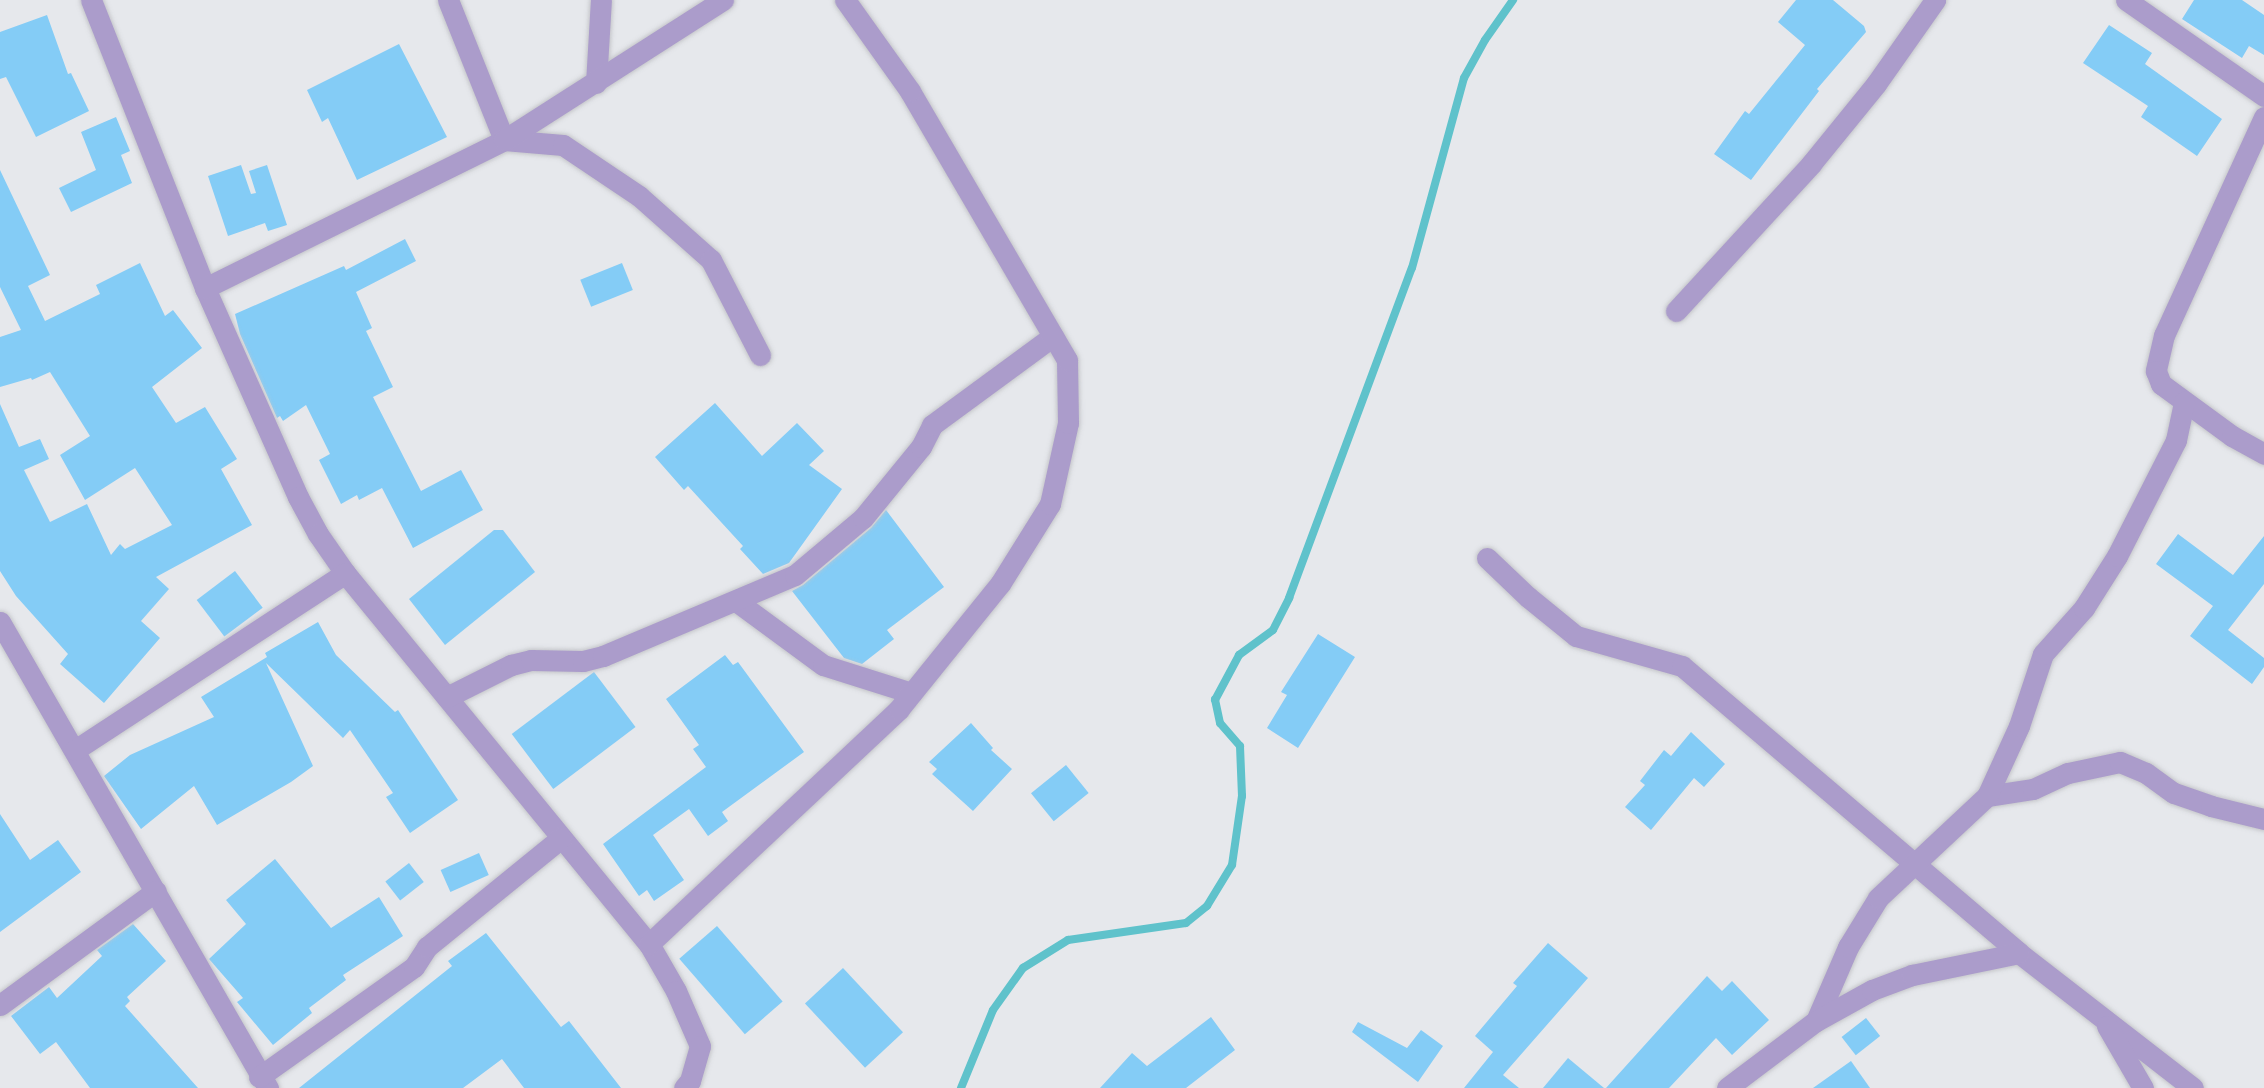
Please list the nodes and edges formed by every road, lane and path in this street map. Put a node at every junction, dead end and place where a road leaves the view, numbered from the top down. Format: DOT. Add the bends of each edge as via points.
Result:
graph roads {
  1 [pos="91,0"];
  2 [pos="448,0"];
  3 [pos="601,0"];
  4 [pos="723,0"];
  5 [pos="845,0"];
  6 [pos="1935,0"];
  7 [pos="2126,0"];
  8 [pos="596,83"];
  9 [pos="2264,96"];
  10 [pos="2264,117"];
  11 [pos="504,140"];
  12 [pos="205,288"];
  13 [pos="1676,311"];
  14 [pos="1053,336"];
  15 [pos="760,355"];
  16 [pos="2184,402"];
  17 [pos="2264,454"];
  18 [pos="1487,558"];
  19 [pos="345,573"];
  20 [pos="736,601"];
  21 [pos="0,622"];
  22 [pos="912,693"];
  23 [pos="447,697"];
  24 [pos="75,750"];
  25 [pos="1987,796"];
  26 [pos="2264,819"];
  27 [pos="561,838"];
  28 [pos="1913,865"];
  29 [pos="156,891"];
  30 [pos="649,944"];
  31 [pos="2019,953"];
  32 [pos="0,1005"];
  33 [pos="2102,1016"];
  34 [pos="1816,1021"];
  35 [pos="263,1082"];
  36 [pos="684,1088"];
  37 [pos="1727,1088"];
  38 [pos="2143,1088"];
  39 [pos="2193,1088"];
  1 -- 12 [label="street"];
  2 -- 11 [label="street"];
  3 -- 8 [label="street"];
  4 -- 8 [label="street"];
  5 -- 14 [label="street" via="910,91"];
  6 -- 13 [label="street" via="1876,84 1811,164"];
  7 -- 9 [label="street"];
  8 -- 11 [label="street"];
  10 -- 16 [label="street" via="2158,354 2156,371 2161,384"];
  11 -- 12 [label="street"];
  11 -- 15 [label="street" via="563,145 639,195 711,260"];
  12 -- 19 [label="street" via="298,497"];
  14 -- 20 [label="street" via="932,425 921,447 840,539 795,575"];
  14 -- 22 [label="street" via="1067,360 1068,423 1050,504 1000,584"];
  16 -- 17 [label="street"];
  16 -- 25 [label="street" via="2176,440 2117,556 2084,608 2043,654 2019,726"];
  18 -- 28 [label="street" via="1576,636 1682,666"];
  19 -- 23 [label="street"];
  19 -- 24 [label="street"];
  20 -- 22 [label="street" via="823,665"];
  20 -- 23 [label="street" via="604,656 583,661 531,660"];
  21 -- 24 [label="street"];
  22 -- 30 [label="street"];
  23 -- 27 [label="street"];
  24 -- 29 [label="street"];
  25 -- 26 [label="street" via="2033,789 2068,773 2120,762 2174,793"];
  25 -- 28 [label="street"];
  27 -- 30 [label="street"];
  27 -- 35 [label="street" via="427,947 414,967"];
  28 -- 31 [label="street"];
  28 -- 34 [label="street" via="1878,898 1847,947"];
  29 -- 32 [label="street"];
  29 -- 35 [label="street"];
  30 -- 36 [label="street" via="700,1046"];
  31 -- 33 [label="street"];
  31 -- 34 [label="street" via="1912,975 1872,990"];
  33 -- 38 [label="street"];
  33 -- 39 [label="street"];
  34 -- 37 [label="street"];
}
